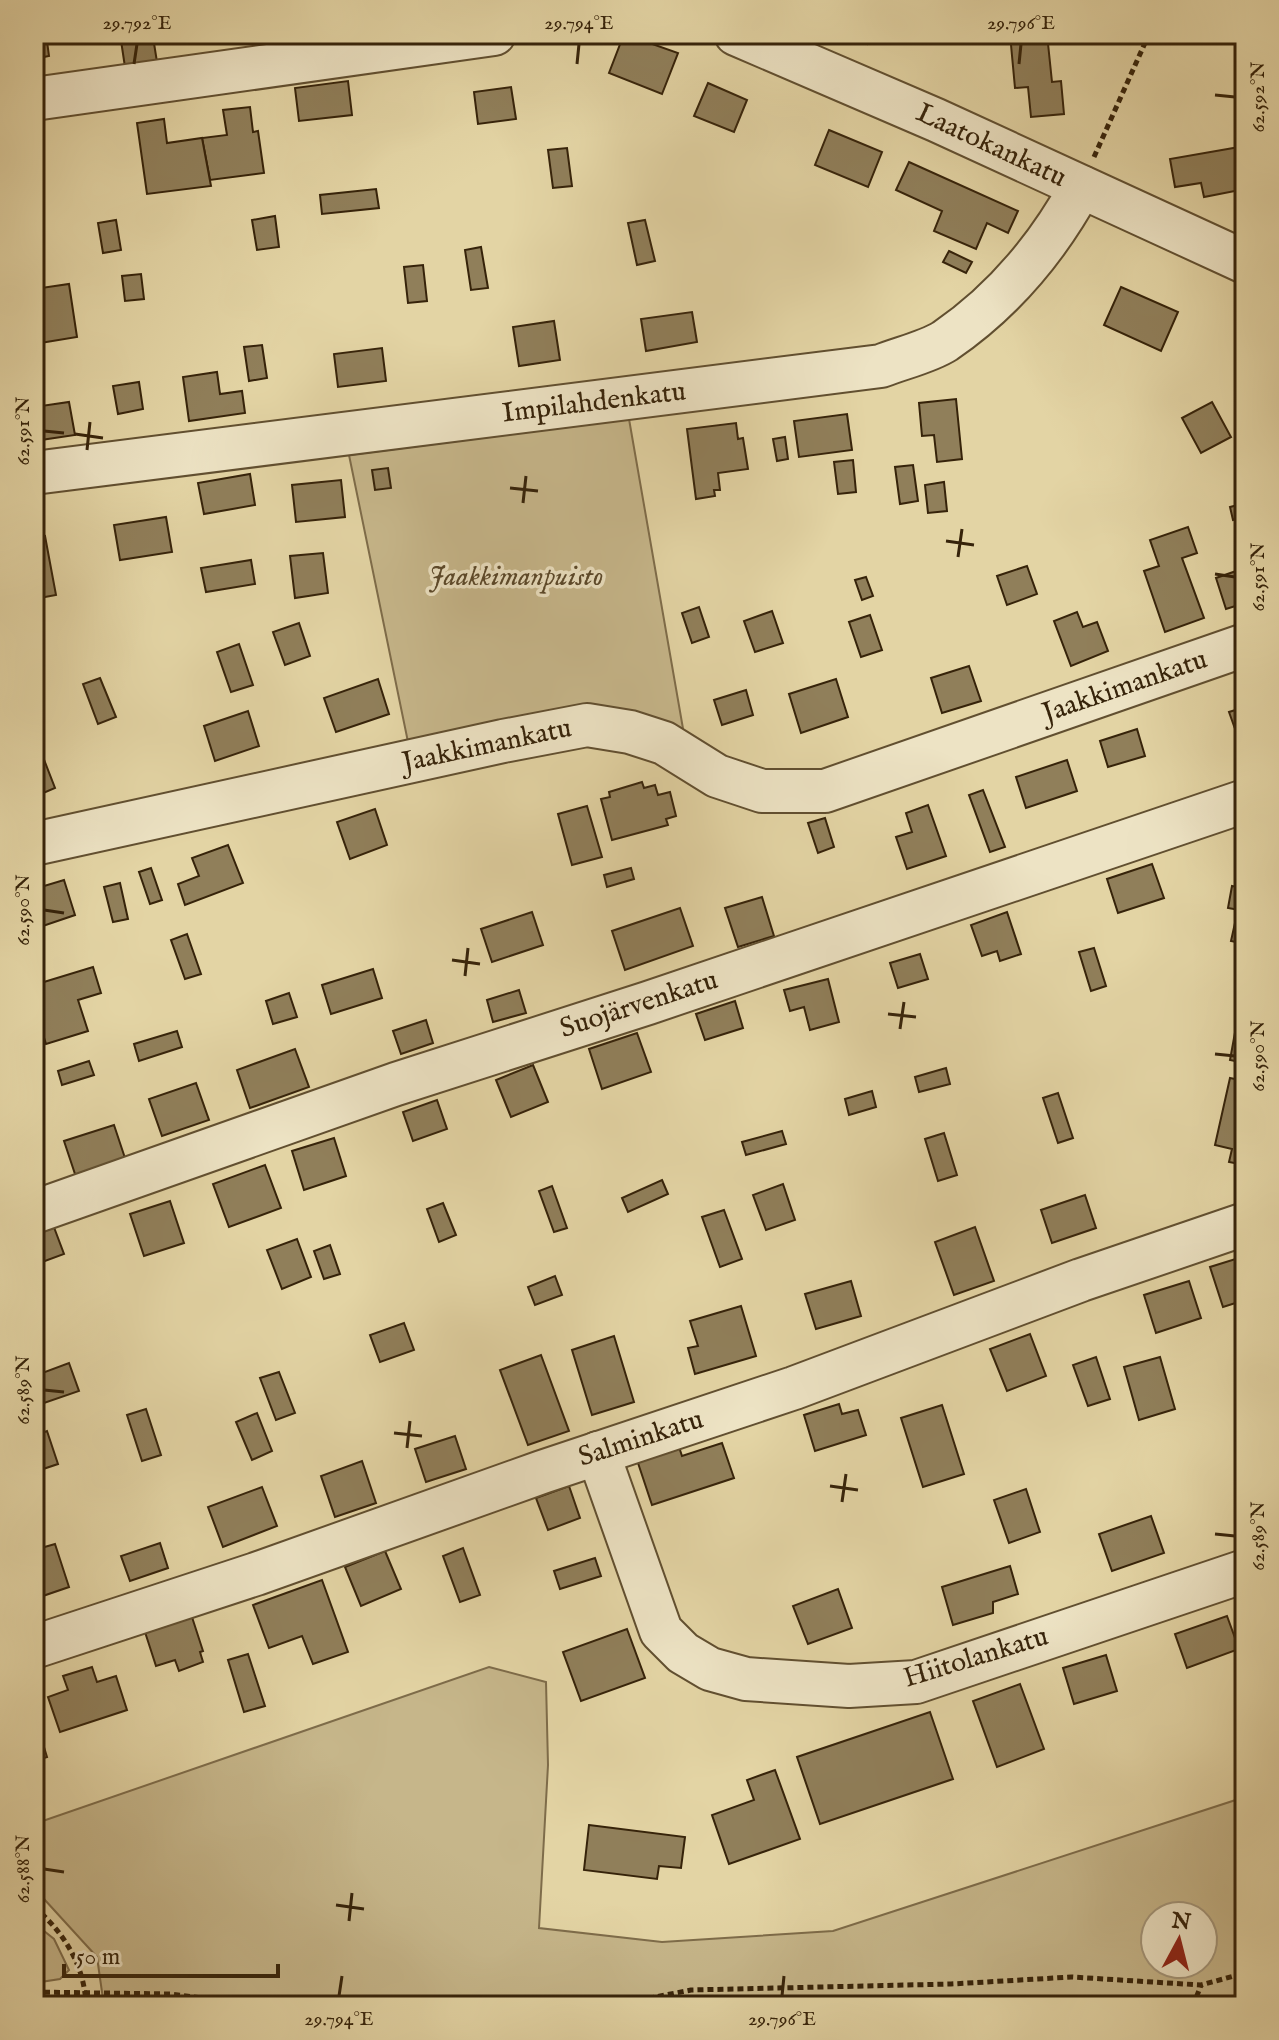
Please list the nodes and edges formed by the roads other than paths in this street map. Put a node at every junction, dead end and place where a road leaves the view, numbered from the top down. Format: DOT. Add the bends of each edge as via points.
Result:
graph roads {
  1 [pos="494,34"];
  2 [pos="736,34"];
  3 [pos="34,99"];
  4 [pos="1081,187"];
  5 [pos="1245,262"];
  6 [pos="34,473"];
  7 [pos="1245,645"];
  8 [pos="1245,801"];
  9 [pos="34,844"];
  10 [pos="36,1202"];
  11 [pos="1245,1224"];
  12 [pos="598,1453"];
  13 [pos="1245,1571"];
  14 [pos="34,1647"];
  1 -- 3 [label="street"];
  2 -- 4 [label="street, Laatokankatu"];
  4 -- 5 [label="street, Laatokankatu"];
  4 -- 6 [label="street, Impilahdenkatu" via="1058,229 1007,289 944,342 881,366"];
  7 -- 9 [label="street, Jaakkimankatu" via="825,791 762,791 717,776 664,743 587,725"];
  8 -- 10 [label="street, Suojärvenkatu"];
  11 -- 12 [label="street, Salminkatu" via="794,1388"];
  12 -- 13 [label="street, Hiitolankatu" via="661,1631 710,1669 746,1679 849,1686 916,1682"];
  12 -- 14 [label="street, Salminkatu"];
}
